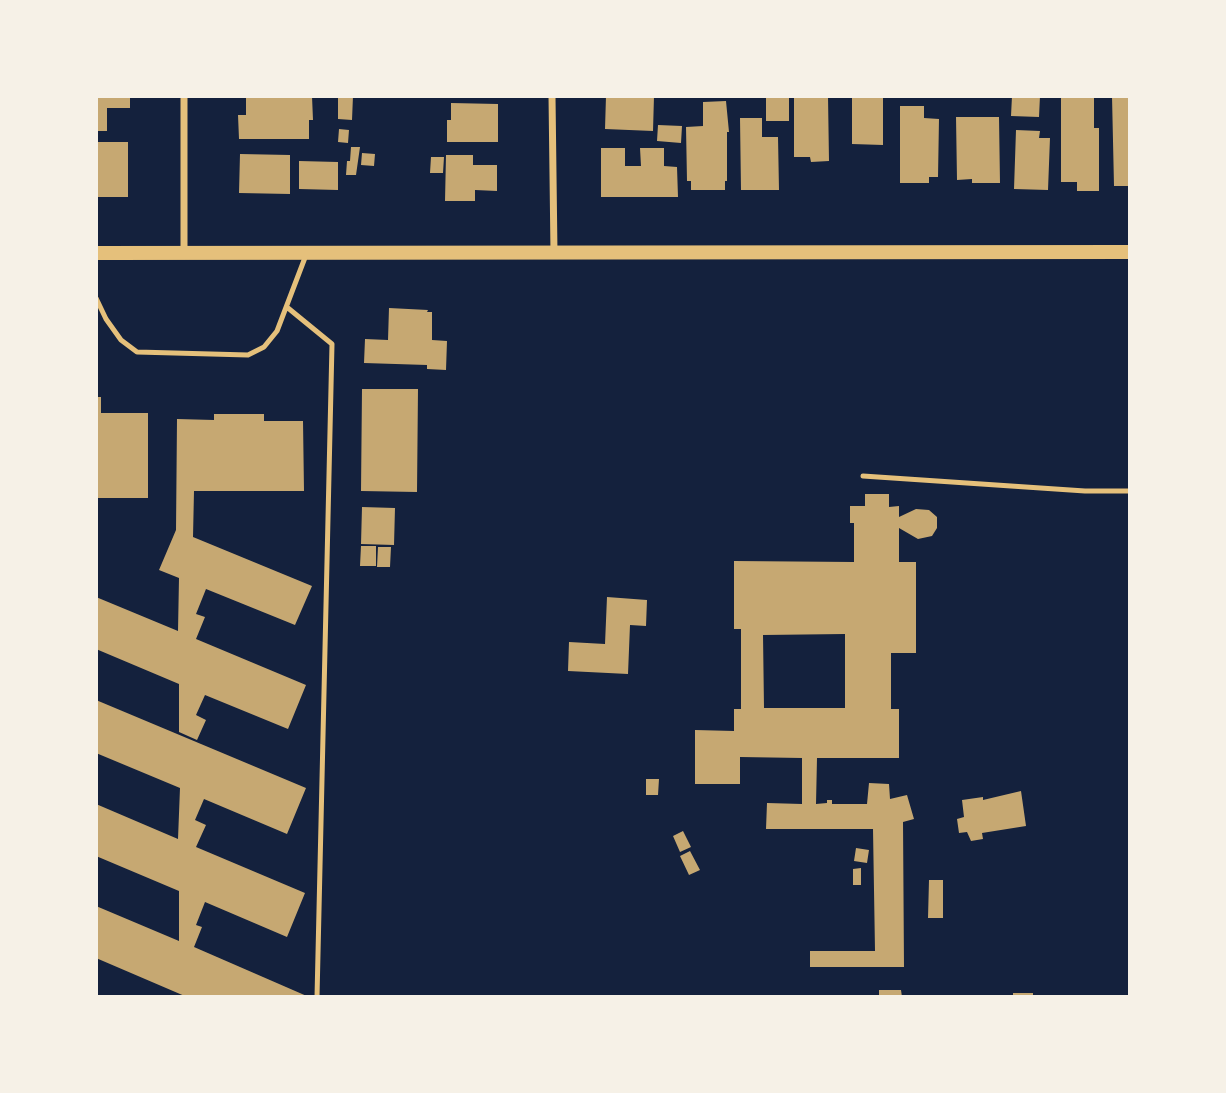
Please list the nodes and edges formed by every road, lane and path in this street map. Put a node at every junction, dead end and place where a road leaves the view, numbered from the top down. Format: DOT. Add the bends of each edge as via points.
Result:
graph roads {
  1 [pos="184,96"];
  2 [pos="552,96"];
  3 [pos="96,253"];
  4 [pos="554,253"];
  5 [pos="1130,253"];
  6 [pos="184,254"];
  7 [pos="306,255"];
  8 [pos="96,298"];
  9 [pos="288,308"];
  10 [pos="863,476"];
  11 [pos="1130,492"];
  12 [pos="317,997"];
  1 -- 6 [label="street"];
  2 -- 4 [label="street"];
  3 -- 6 [label="main road"];
  4 -- 5 [label="main road"];
  4 -- 7 [label="main road"];
  6 -- 7 [label="main road"];
  7 -- 9 [label="lane"];
  8 -- 9 [label="lane" via="121,340 137,352 247,355 264,347"];
  9 -- 12 [label="lane" via="332,344"];
  10 -- 11 [label="lane"];
}
